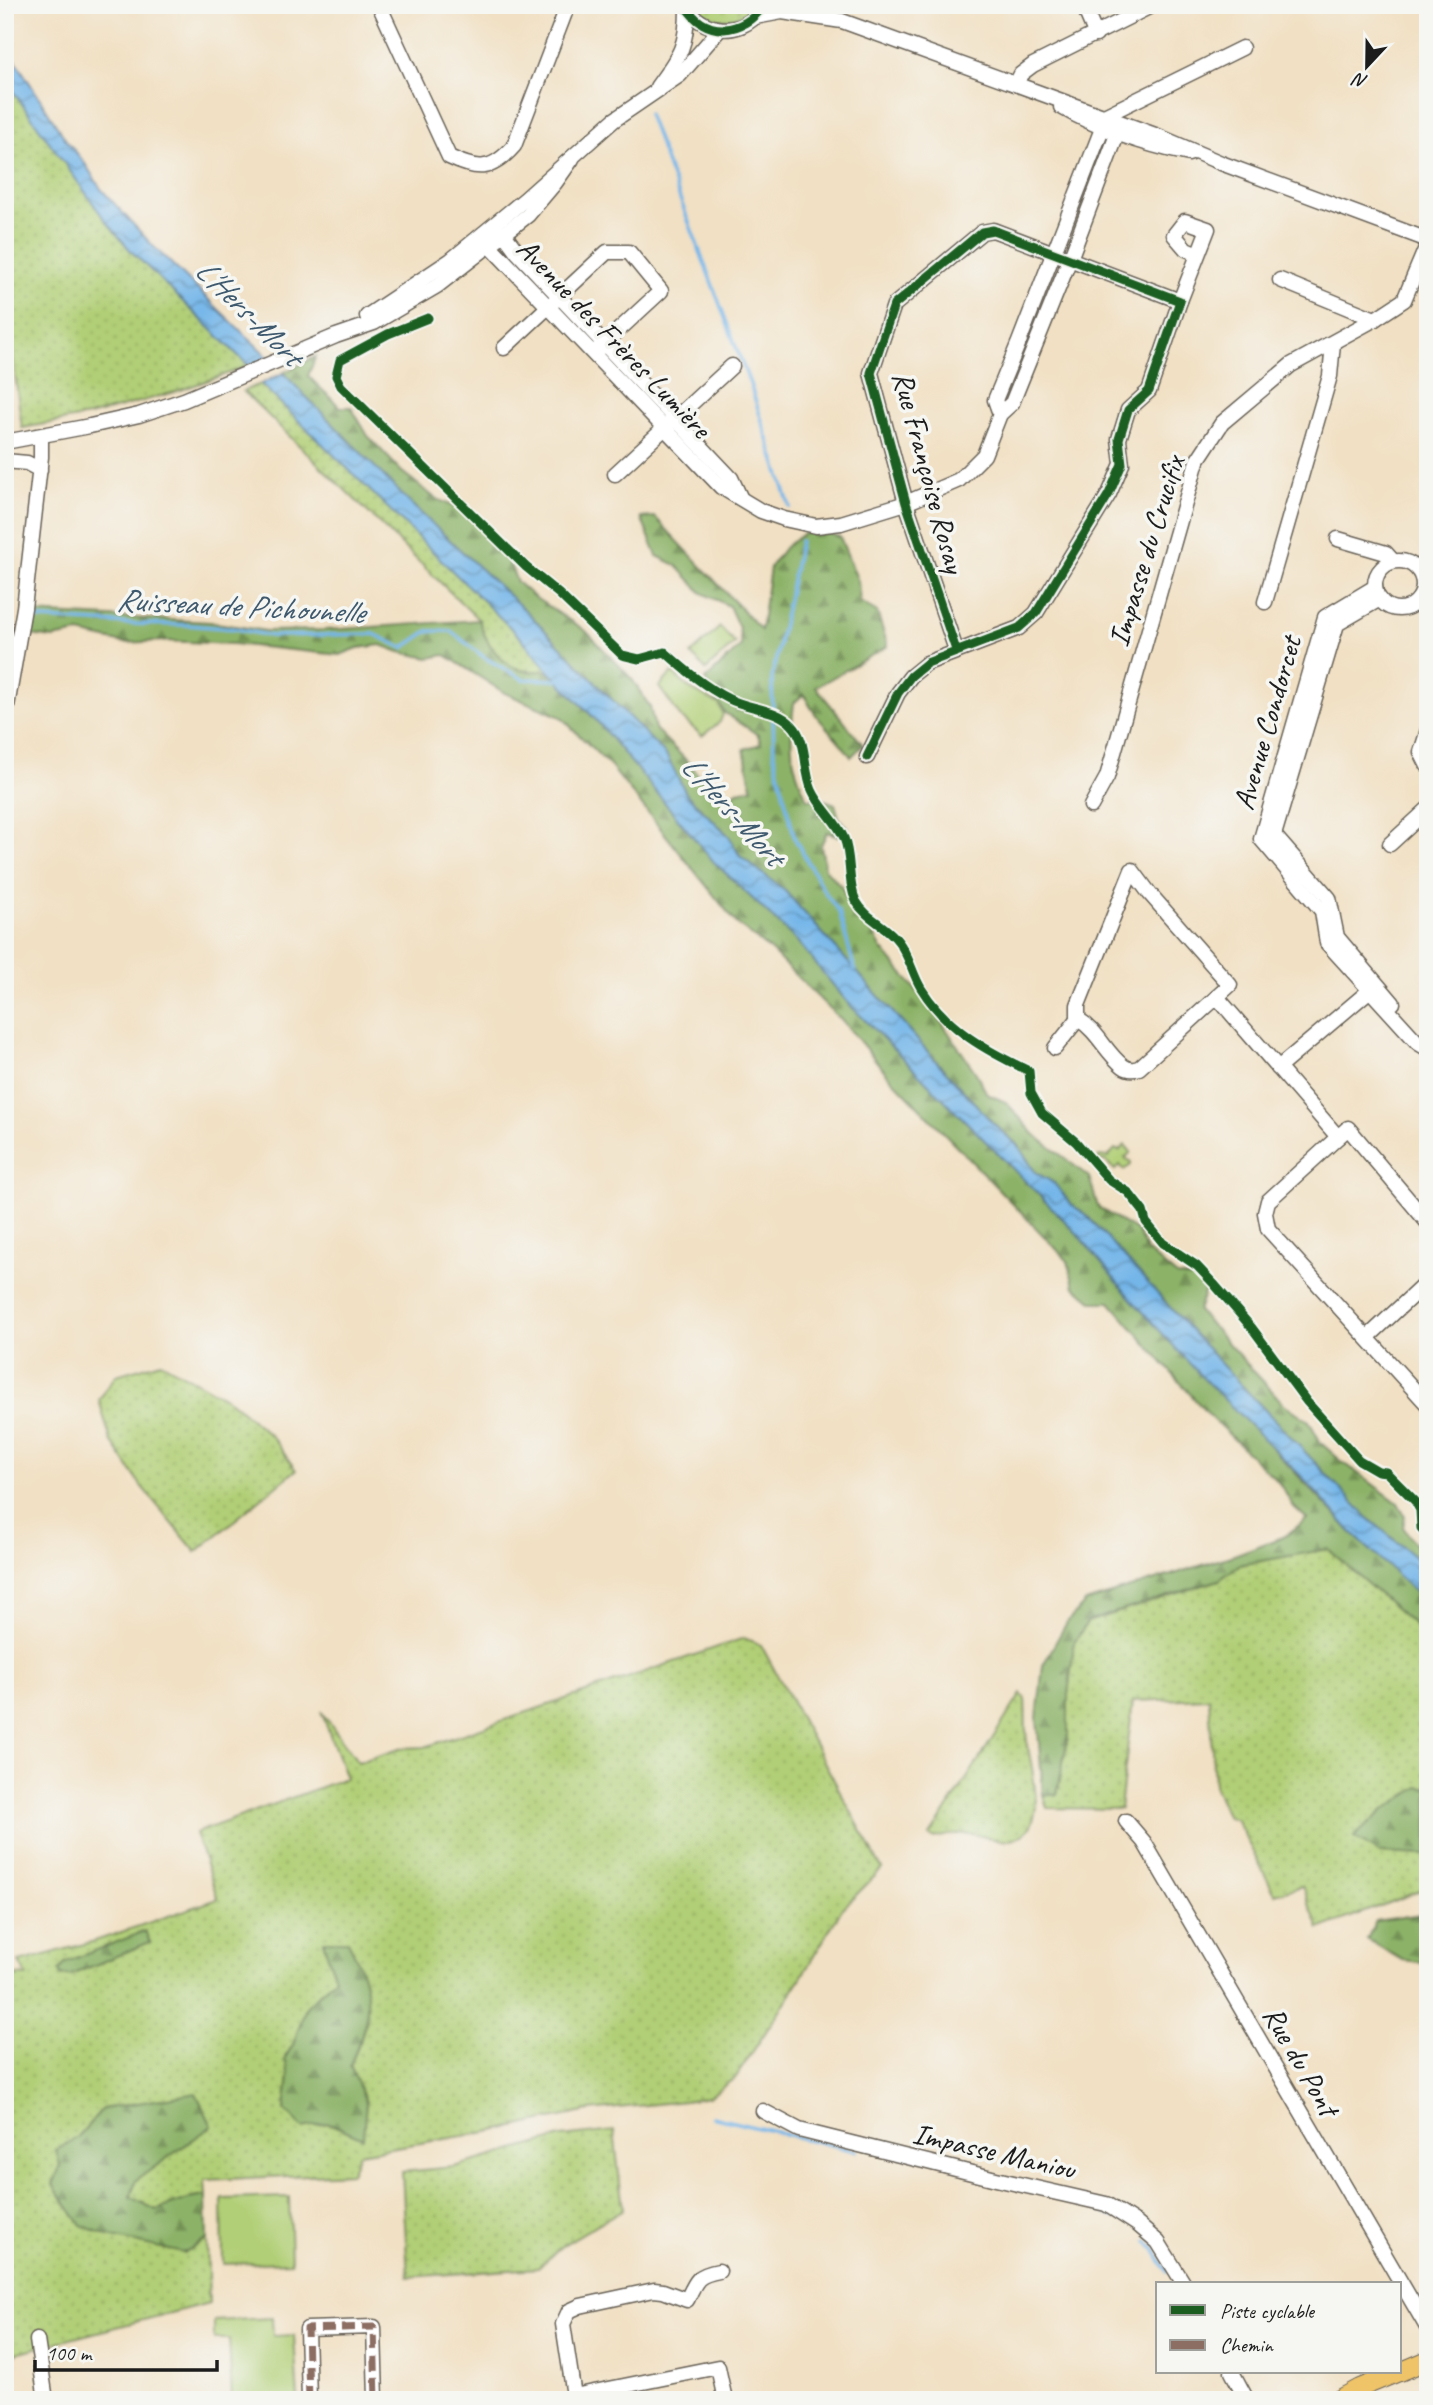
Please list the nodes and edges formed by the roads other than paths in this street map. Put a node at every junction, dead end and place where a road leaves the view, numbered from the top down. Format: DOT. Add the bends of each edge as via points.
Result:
graph roads {
  1 [pos="379,5"];
  2 [pos="568,5"];
  3 [pos="808,5"];
  4 [pos="1083,5"];
  5 [pos="1153,5"];
  6 [pos="686,7"];
  7 [pos="760,11"];
  8 [pos="838,20"];
  9 [pos="720,29"];
  10 [pos="1096,34"];
  11 [pos="1242,48"];
  12 [pos="1016,84"];
  13 [pos="653,92"];
  14 [pos="1110,123"];
  15 [pos="572,159"];
  16 [pos="489,230"];
  17 [pos="504,234"];
  18 [pos="490,245"];
  19 [pos="1427,246"];
  20 [pos="1054,253"];
  21 [pos="1198,254"];
  22 [pos="1070,259"];
  23 [pos="1280,280"];
  24 [pos="553,301"];
  25 [pos="1180,301"];
  26 [pos="1375,319"];
  27 [pos="336,336"];
  28 [pos="1333,342"];
  29 [pos="504,348"];
  30 [pos="598,349"];
  31 [pos="732,366"];
  32 [pos="1000,414"];
  33 [pos="675,418"];
  34 [pos="664,429"];
  35 [pos="41,436"];
  36 [pos="10,441"];
  37 [pos="5,461"];
  38 [pos="40,470"];
  39 [pos="615,474"];
  40 [pos="740,498"];
  41 [pos="906,503"];
  42 [pos="1338,539"];
  43 [pos="1393,561"];
  44 [pos="1424,570"];
  45 [pos="1378,593"];
  46 [pos="1419,599"];
  47 [pos="1265,602"];
  48 [pos="1428,617"];
  49 [pos="956,650"];
  50 [pos="5,718"];
  51 [pos="1428,730"];
  52 [pos="867,757"];
  53 [pos="1428,766"];
  54 [pos="1091,806"];
  55 [pos="1428,809"];
  56 [pos="1390,844"];
  57 [pos="1373,987"];
  58 [pos="1217,997"];
  59 [pos="1078,1019"];
  60 [pos="1428,1039"];
  61 [pos="1055,1048"];
  62 [pos="1428,1049"];
  63 [pos="1278,1068"];
  64 [pos="1338,1138"];
  65 [pos="1428,1223"];
  66 [pos="1428,1281"];
  67 [pos="1368,1337"];
  68 [pos="1428,1405"];
  69 [pos="1126,1821"];
  70 [pos="763,2111"];
  71 [pos="719,2272"];
  72 [pos="1183,2282"];
  73 [pos="1401,2282"];
  74 [pos="1402,2284"];
  75 [pos="1428,2329"];
  76 [pos="37,2340"];
  77 [pos="1428,2360"];
  78 [pos="1402,2371"];
  79 [pos="1233,2374"];
  80 [pos="1395,2374"];
  81 [pos="575,2398"];
  82 [pos="46,2400"];
  83 [pos="309,2400"];
  84 [pos="376,2400"];
  85 [pos="725,2400"];
  86 [pos="1247,2400"];
  87 [pos="1338,2400"];
  1 -- 2 [label="street" via="449,157 468,167 486,167 502,160 514,146"];
  3 -- 8 [label="street"];
  4 -- 10 [label="street"];
  5 -- 10 [label="street"];
  6 -- 9 [label="street" via="696,19"];
  6 -- 13 [label="street" via="685,44"];
  7 -- 8 [label="street"];
  7 -- 9 [label="street" via="739,27"];
  8 -- 12 [label="street"];
  9 -- 13 [label="street" via="680,75"];
  10 -- 12 [label="street" via="1033,65"];
  11 -- 14 [label="street"];
  12 -- 14 [label="street" via="1074,115"];
  13 -- 15 [label="street"];
  14 -- 19 [label="street" via="1184,146"];
  14 -- 20 [label="street, Avenue des Frères Lumière"];
  14 -- 22 [label="street, Avenue des Frères Lumière"];
  15 -- 16 [label="street"];
  15 -- 17 [label="street" via="540,203"];
  16 -- 17 [label="street, Avenue des Frères Lumière"];
  16 -- 18 [label="street, Avenue des Frères Lumière"];
  16 -- 27 [label="street"];
  17 -- 18 [label="street"];
  17 -- 24 [label="street, Avenue des Frères Lumière"];
  18 -- 24 [label="street, Avenue des Frères Lumière"];
  18 -- 27 [label="street" via="437,286 374,323"];
  19 -- 26 [label="street, Impasse du Crucifix" via="1404,300"];
  20 -- 22 [label="street, Rue Françoise Rosay"];
  20 -- 32 [label="street, Avenue des Frères Lumière" via="995,400"];
  20 -- 41 [label="street, Rue Françoise Rosay" via="993,230 982,232 894,305 871,373"];
  21 -- 25 [label="street"];
  22 -- 25 [label="street, Rue Françoise Rosay"];
  22 -- 32 [label="street, Avenue des Frères Lumière" via="1012,403"];
  23 -- 26 [label="street"];
  24 -- 29 [label="street"];
  24 -- 30 [label="street, Avenue des Frères Lumière"];
  24 -- 30 [label="street" via="607,252 629,252 661,291"];
  25 -- 49 [label="street" via="1149,391 1128,410 1119,439 1122,464 1109,494 1036,613 1020,628"];
  26 -- 28 [label="street, Impasse du Crucifix"];
  27 -- 35 [label="street" via="221,386 139,415"];
  28 -- 47 [label="street" via="1329,376"];
  28 -- 54 [label="street, Impasse du Crucifix" via="1291,365 1222,423 1197,461 1107,777"];
  30 -- 33 [label="street, Avenue des Frères Lumière"];
  30 -- 34 [label="street, Avenue des Frères Lumière"];
  31 -- 33 [label="street"];
  32 -- 41 [label="street, Avenue des Frères Lumière" via="984,455 960,481"];
  33 -- 34 [label="street"];
  33 -- 40 [label="street, Avenue des Frères Lumière" via="731,478"];
  34 -- 39 [label="street"];
  34 -- 40 [label="street, Avenue des Frères Lumière" via="720,487"];
  35 -- 36 [label="street"];
  35 -- 38 [label="street"];
  37 -- 38 [label="street" via="27,463"];
  38 -- 50 [label="street"];
  40 -- 41 [label="street, Avenue des Frères Lumière" via="772,515 816,526"];
  41 -- 49 [label="street, Rue Françoise Rosay"];
  42 -- 43 [label="street" via="1385,553"];
  43 -- 44 [label="street"];
  43 -- 45 [label="street" via="1379,572"];
  44 -- 46 [label="street"];
  45 -- 46 [label="street" via="1388,606 1396,608"];
  45 -- 57 [label="street, Avenue Condorcet" via="1325,617 1261,839 1322,911 1326,943"];
  46 -- 48 [label="street"];
  49 -- 52 [label="street" via="911,676"];
  51 -- 53 [label="street" via="1421,752"];
  55 -- 56 [label="street"];
  57 -- 60 [label="street, Avenue Condorcet"];
  57 -- 62 [label="street, Avenue Condorcet"];
  57 -- 63 [label="street"];
  58 -- 59 [label="street" via="1132,1070"];
  58 -- 59 [label="street" via="1230,985 1132,870 1078,1005"];
  58 -- 63 [label="street"];
  59 -- 61 [label="street"];
  63 -- 64 [label="street"];
  64 -- 65 [label="street" via="1348,1128"];
  64 -- 67 [label="street" via="1268,1201 1265,1213 1268,1229"];
  66 -- 67 [label="street"];
  67 -- 68 [label="street"];
  69 -- 73 [label="street, Rue du Pont" via="1144,1842"];
  70 -- 72 [label="street, Impasse Maniou" via="799,2130 1106,2204 1158,2242"];
  71 -- 81 [label="street" via="696,2280 687,2300 654,2290 569,2311 564,2324"];
  74 -- 75 [label="street, Rue du Pont"];
  76 -- 82 [label="street"];
  77 -- 78 [label="main road"];
  79 -- 86 [label="street"];
  80 -- 87 [label="main road"];
  81 -- 85 [label="street" via="718,2367"];
  83 -- 84 [label="street" via="307,2329 374,2327"];
}
